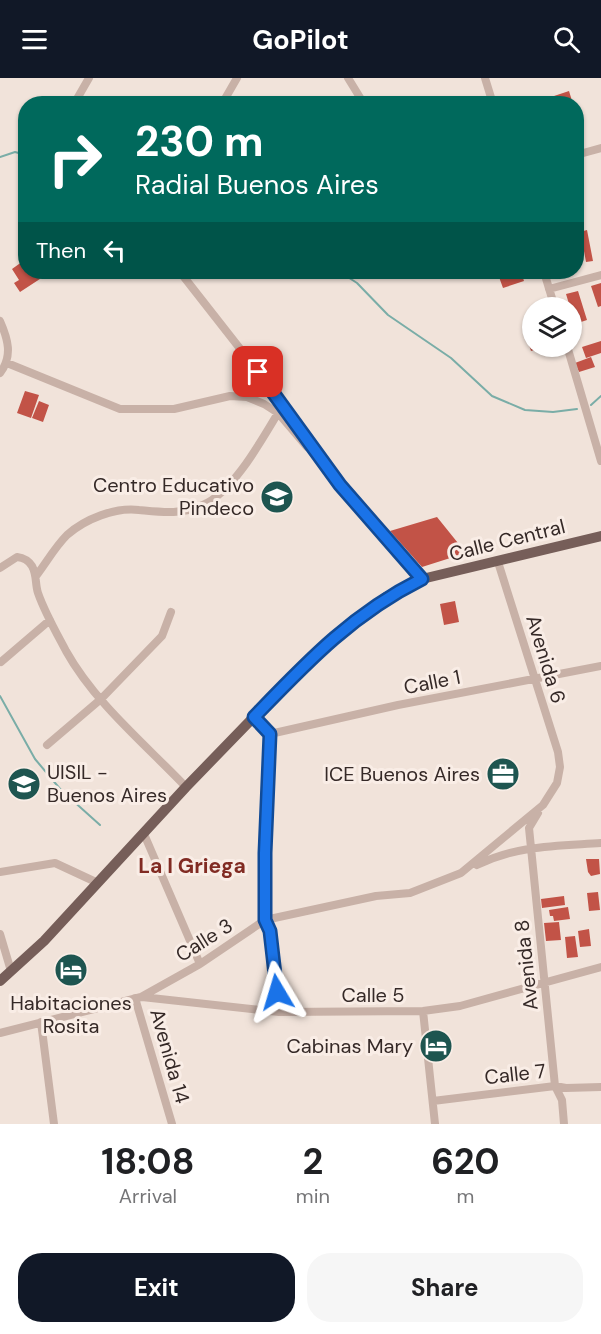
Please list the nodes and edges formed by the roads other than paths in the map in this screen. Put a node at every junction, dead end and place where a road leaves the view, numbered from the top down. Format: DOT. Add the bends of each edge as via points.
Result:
graph roads {
  1 [pos="89,78"];
  2 [pos="237,78"];
  3 [pos="350,78"];
  4 [pos="485,78"];
  5 [pos="79,96"];
  6 [pos="227,96"];
  7 [pos="360,96"];
  8 [pos="491,96"];
  9 [pos="601,148"];
  10 [pos="584,153"];
  11 [pos="601,275"];
  12 [pos="185,279"];
  13 [pos="546,279"];
  14 [pos="549,289"];
  15 [pos="552,297"];
  16 [pos="0,321"];
  17 [pos="570,357"];
  18 [pos="8,363"];
  19 [pos="0,373"];
  20 [pos="278,413"];
  21 [pos="601,461"];
  22 [pos="340,485"];
  23 [pos="601,536"];
  24 [pos="498,562"];
  25 [pos="0,568"];
  26 [pos="36,576"];
  27 [pos="422,579"];
  28 [pos="171,612"];
  29 [pos="50,620"];
  30 [pos="1,662"];
  31 [pos="601,666"];
  32 [pos="534,679"];
  33 [pos="101,699"];
  34 [pos="254,717"];
  35 [pos="270,734"];
  36 [pos="47,745"];
  37 [pos="560,767"];
  38 [pos="186,787"];
  39 [pos="543,804"];
  40 [pos="144,834"];
  41 [pos="601,843"];
  42 [pos="531,848"];
  43 [pos="0,872"];
  44 [pos="461,873"];
  45 [pos="98,883"];
  46 [pos="265,920"];
  47 [pos="0,934"];
  48 [pos="200,964"];
  49 [pos="601,967"];
  50 [pos="11,971"];
  51 [pos="0,981"];
  52 [pos="544,982"];
  53 [pos="138,998"];
  54 [pos="423,1011"];
  55 [pos="279,1012"];
  56 [pos="40,1022"];
  57 [pos="0,1033"];
  58 [pos="555,1086"];
  59 [pos="601,1087"];
  60 [pos="433,1101"];
  61 [pos="54,1124"];
  62 [pos="172,1124"];
  63 [pos="435,1124"];
  64 [pos="564,1124"];
  1 -- 5 [label="street"];
  2 -- 6 [label="street"];
  3 -- 7 [label="street"];
  4 -- 8 [label="street"];
  9 -- 10 [label="street"];
  11 -- 14 [label="street"];
  12 -- 22 [label="street" via="285,406"];
  13 -- 14 [label="street"];
  14 -- 15 [label="street"];
  16 -- 18 [label="street" via="8,339"];
  17 -- 21 [label="street"];
  18 -- 19 [label="street"];
  18 -- 20 [label="street" via="120,409 174,409 230,396 247,397"];
  20 -- 22 [label="street"];
  20 -- 26 [label="street" via="251,458 220,494 204,505 164,513 120,509 96,517 68,534"];
  22 -- 27 [label="street"];
  23 -- 24 [label="main road, Calle Central"];
  24 -- 27 [label="main road, Calle Central"];
  24 -- 32 [label="street, Avenida 6"];
  25 -- 26 [label="street" via="17,557 25,559"];
  26 -- 29 [label="street" via="37,590"];
  27 -- 34 [label="main road, Calle Central" via="386,597 340,632"];
  28 -- 33 [label="street" via="162,636"];
  29 -- 30 [label="street"];
  29 -- 33 [label="street" via="73,663"];
  31 -- 32 [label="street, Calle 1"];
  32 -- 35 [label="street, Calle 1"];
  32 -- 37 [label="street, Avenida 6"];
  33 -- 36 [label="street"];
  33 -- 38 [label="street"];
  34 -- 35 [label="street"];
  34 -- 38 [label="main road, Calle Central"];
  35 -- 46 [label="street"];
  37 -- 39 [label="street, Calle 3" via="557,783"];
  38 -- 40 [label="main road, Calle Central"];
  39 -- 42 [label="street, Avenida 8" via="529,828"];
  39 -- 44 [label="street, Calle 3"];
  40 -- 45 [label="main road, Calle Central"];
  40 -- 48 [label="street"];
  41 -- 42 [label="street, Calle 3"];
  42 -- 44 [label="street, Calle 3" via="501,853"];
  42 -- 52 [label="street, Avenida 8"];
  43 -- 45 [label="street" via="56,863"];
  44 -- 46 [label="street, Calle 3" via="410,893 376,896"];
  45 -- 50 [label="main road, Calle Central"];
  46 -- 48 [label="street, Calle 3"];
  46 -- 55 [label="street" via="270,931"];
  47 -- 50 [label="street"];
  48 -- 53 [label="street, Calle 3"];
  49 -- 52 [label="street, Calle 5"];
  50 -- 51 [label="main road, Calle Central"];
  52 -- 54 [label="street, Calle 5"];
  52 -- 58 [label="street, Avenida 8"];
  53 -- 55 [label="street, Calle 5"];
  53 -- 56 [label="street, Calle 3"];
  53 -- 62 [label="street, Avenida 14"];
  54 -- 55 [label="street, Calle 5"];
  54 -- 60 [label="street"];
  56 -- 57 [label="street, Calle 3"];
  56 -- 61 [label="street"];
  58 -- 59 [label="street, Calle 7"];
  58 -- 60 [label="street, Calle 7"];
  58 -- 64 [label="street, Avenida 8"];
  60 -- 63 [label="street"];
}
